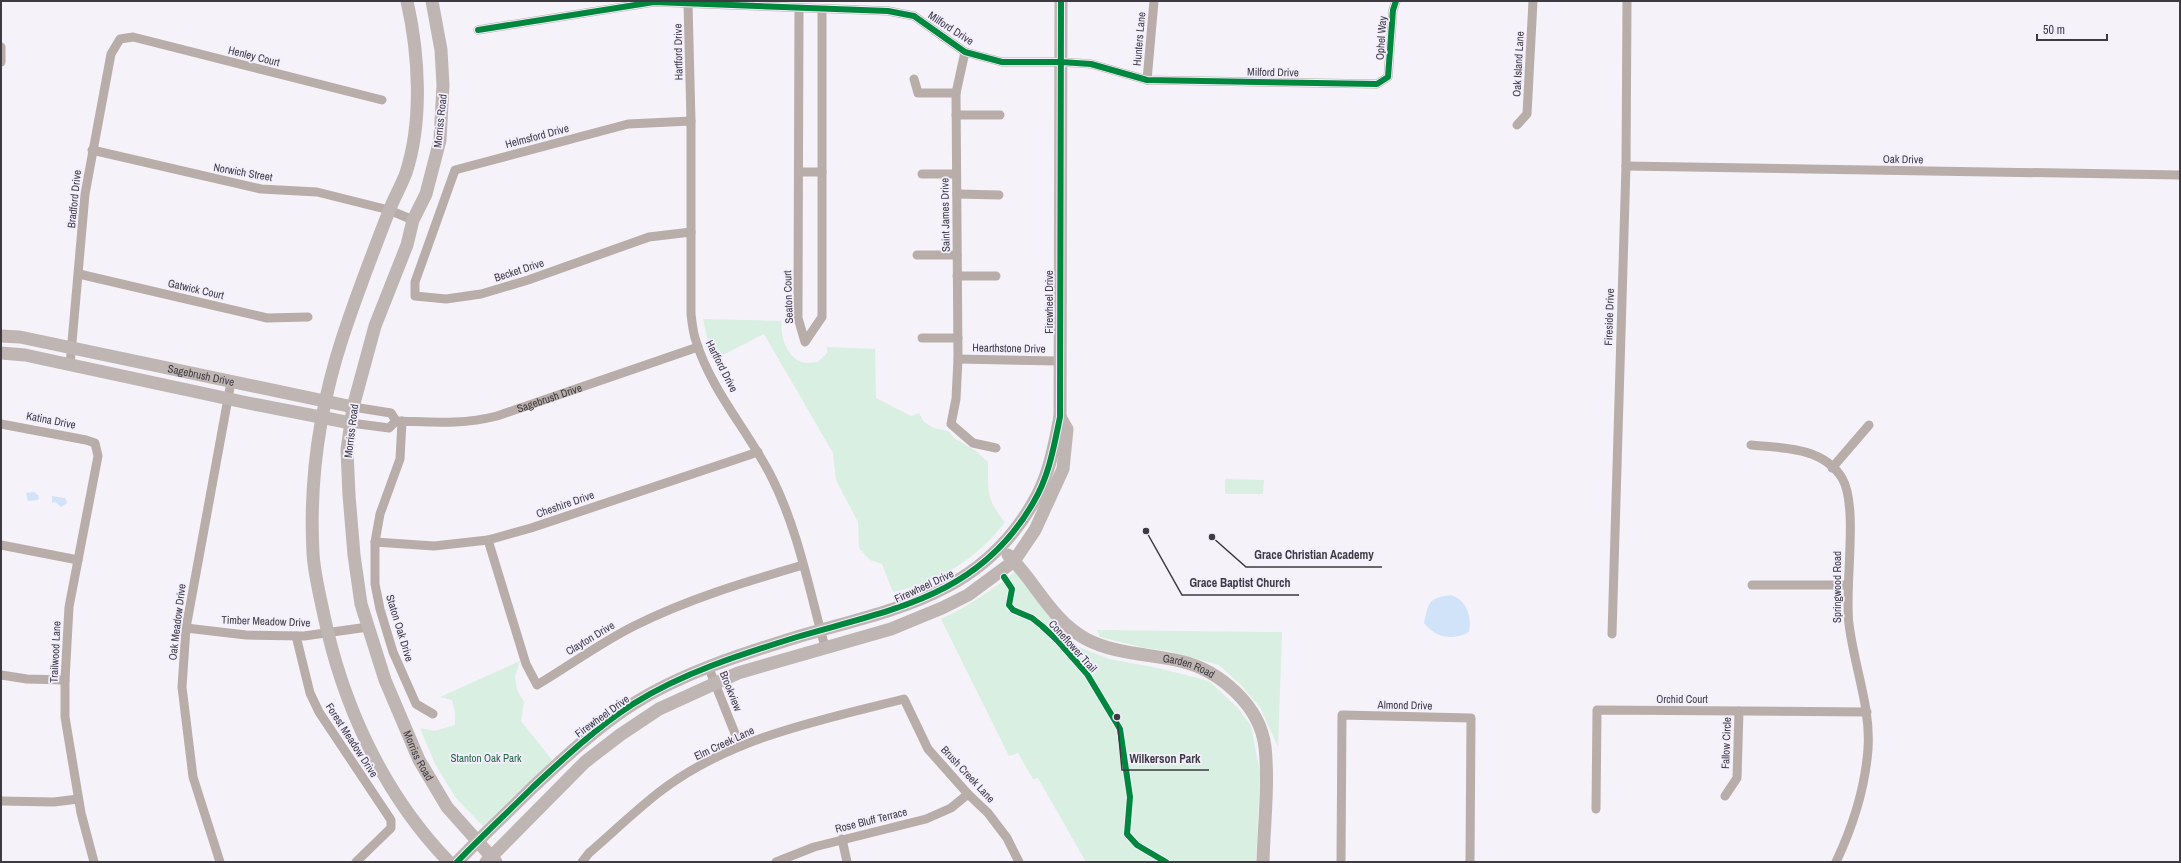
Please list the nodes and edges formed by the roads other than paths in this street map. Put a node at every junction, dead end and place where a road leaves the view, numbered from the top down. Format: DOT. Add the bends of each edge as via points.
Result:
graph roads {
  1 [pos="407,1"];
  2 [pos="432,1"];
  3 [pos="1061,1"];
  4 [pos="1154,1"];
  5 [pos="1396,1"];
  6 [pos="1533,1"];
  7 [pos="1627,1"];
  8 [pos="688,3"];
  9 [pos="799,8"];
  10 [pos="822,8"];
  11 [pos="478,30"];
  12 [pos="120,39"];
  13 [pos="1,47"];
  14 [pos="965,52"];
  15 [pos="1,62"];
  16 [pos="1061,62"];
  17 [pos="1388,77"];
  18 [pos="914,78"];
  19 [pos="1147,80"];
  20 [pos="956,93"];
  21 [pos="382,100"];
  22 [pos="956,115"];
  23 [pos="1000,115"];
  24 [pos="691,121"];
  25 [pos="1516,125"];
  26 [pos="92,150"];
  27 [pos="1626,166"];
  28 [pos="799,172"];
  29 [pos="822,172"];
  30 [pos="922,174"];
  31 [pos="956,174"];
  32 [pos="2180,175"];
  33 [pos="957,194"];
  34 [pos="999,195"];
  35 [pos="389,210"];
  36 [pos="413,220"];
  37 [pos="432,232"];
  38 [pos="691,232"];
  39 [pos="917,255"];
  40 [pos="957,256"];
  41 [pos="79,274"];
  42 [pos="957,276"];
  43 [pos="996,276"];
  44 [pos="308,317"];
  45 [pos="1,336"];
  46 [pos="922,338"];
  47 [pos="958,338"];
  48 [pos="698,347"];
  49 [pos="72,349"];
  50 [pos="1,353"];
  51 [pos="958,359"];
  52 [pos="1059,361"];
  53 [pos="70,365"];
  54 [pos="231,382"];
  55 [pos="228,398"];
  56 [pos="326,403"];
  57 [pos="353,407"];
  58 [pos="1060,417"];
  59 [pos="322,418"];
  60 [pos="399,421"];
  61 [pos="351,423"];
  62 [pos="1,424"];
  63 [pos="1869,425"];
  64 [pos="95,443"];
  65 [pos="1752,445"];
  66 [pos="996,448"];
  67 [pos="758,452"];
  68 [pos="1832,468"];
  69 [pos="488,540"];
  70 [pos="375,542"];
  71 [pos="1,545"];
  72 [pos="1000,548"];
  73 [pos="78,560"];
  74 [pos="1014,561"];
  75 [pos="803,565"];
  76 [pos="1752,585"];
  77 [pos="1848,585"];
  78 [pos="368,627"];
  79 [pos="186,628"];
  80 [pos="820,631"];
  81 [pos="327,633"];
  82 [pos="1612,634"];
  83 [pos="296,636"];
  84 [pos="825,647"];
  85 [pos="708,666"];
  86 [pos="1,675"];
  87 [pos="65,680"];
  88 [pos="714,683"];
  89 [pos="904,699"];
  90 [pos="1740,711"];
  91 [pos="1867,712"];
  92 [pos="433,714"];
  93 [pos="740,746"];
  94 [pos="968,794"];
  95 [pos="1725,796"];
  96 [pos="78,799"];
  97 [pos="1,801"];
  98 [pos="1596,809"];
  99 [pos="842,839"];
  100 [pos="477,841"];
  101 [pos="491,860"];
  102 [pos="94,862"];
  103 [pos="220,862"];
  104 [pos="356,862"];
  105 [pos="449,862"];
  106 [pos="457,862"];
  107 [pos="582,862"];
  108 [pos="776,862"];
  109 [pos="847,862"];
  110 [pos="1019,862"];
  111 [pos="1263,862"];
  112 [pos="1341,862"];
  113 [pos="1470,862"];
  114 [pos="1836,862"];
  1 -- 35 [label="street" via="418,93 406,174"];
  2 -- 36 [label="street, Morriss Road" via="441,50 442,116 434,166 426,194"];
  3 -- 16 [label="street, Firewheel Drive"];
  4 -- 19 [label="street, Hunters Lane"];
  5 -- 17 [label="street, Ophel Way" via="1393,10"];
  6 -- 25 [label="street, Oak Island Lane" via="1527,114"];
  7 -- 27 [label="street, Fireside Drive"];
  8 -- 9 [label="street, Milford Drive"];
  8 -- 11 [label="street, Milford Drive" via="654,2"];
  8 -- 24 [label="street, Hartford Drive"];
  9 -- 10 [label="street, Milford Drive"];
  9 -- 28 [label="street, Seaton Court"];
  10 -- 14 [label="street, Milford Drive" via="888,11 914,16"];
  10 -- 29 [label="street, Seaton Court"];
  12 -- 21 [label="street, Henley Court" via="133,37"];
  12 -- 26 [label="street, Bradford Drive" via="111,54"];
  13 -- 15 [label="street"];
  14 -- 16 [label="street, Milford Drive" via="1002,62"];
  14 -- 20 [label="street, Saint James Drive"];
  16 -- 19 [label="street, Milford Drive" via="1091,64"];
  16 -- 52 [label="street, Firewheel Drive"];
  17 -- 19 [label="street, Milford Drive" via="1377,84"];
  18 -- 20 [label="street" via="918,93"];
  20 -- 22 [label="street, Saint James Drive"];
  22 -- 23 [label="street"];
  22 -- 31 [label="street, Saint James Drive"];
  24 -- 37 [label="street, Helmsford Drive" via="628,124 455,170"];
  24 -- 38 [label="street, Hartford Drive"];
  26 -- 35 [label="street, Norwich Street" via="261,189 317,192"];
  26 -- 41 [label="street, Bradford Drive"];
  27 -- 32 [label="street, Oak Drive"];
  27 -- 82 [label="street, Fireside Drive"];
  28 -- 29 [label="street"];
  28 -- 29 [label="street, Seaton Court" via="798,318 804,342 822,317"];
  30 -- 31 [label="street"];
  31 -- 33 [label="street, Saint James Drive"];
  33 -- 34 [label="street"];
  33 -- 40 [label="street, Saint James Drive"];
  35 -- 36 [label="street, Norwich Street"];
  35 -- 56 [label="street" via="344,334"];
  36 -- 57 [label="street, Morriss Road" via="407,245 375,326"];
  37 -- 38 [label="street, Becket Drive" via="415,282 415,296 446,299 481,294 528,280 649,237"];
  38 -- 48 [label="street, Hartford Drive" via="691,314"];
  39 -- 40 [label="street"];
  40 -- 42 [label="street, Saint James Drive"];
  41 -- 44 [label="street, Gatwick Court" via="267,318"];
  41 -- 49 [label="street, Bradford Drive"];
  42 -- 43 [label="street"];
  42 -- 47 [label="street, Saint James Drive"];
  45 -- 49 [label="street, Sagebrush Drive" via="20,337"];
  46 -- 47 [label="street"];
  47 -- 51 [label="street, Saint James Drive"];
  48 -- 60 [label="street, Sagebrush Drive" via="497,416 466,423"];
  48 -- 67 [label="street, Hartford Drive" via="714,382"];
  49 -- 53 [label="street, Bradford Drive"];
  49 -- 54 [label="street, Sagebrush Drive"];
  50 -- 53 [label="street, Sagebrush Drive" via="25,354"];
  51 -- 52 [label="street, Hearthstone Drive"];
  51 -- 66 [label="street, Saint James Drive" via="952,424 973,443"];
  52 -- 58 [label="street, Firewheel Drive"];
  53 -- 55 [label="street, Sagebrush Drive"];
  54 -- 55 [label="street, Oak Meadow Drive"];
  54 -- 56 [label="street, Sagebrush Drive"];
  55 -- 59 [label="street, Sagebrush Drive"];
  55 -- 79 [label="street, Oak Meadow Drive"];
  56 -- 57 [label="street, Sagebrush Drive"];
  56 -- 59 [label="street"];
  57 -- 60 [label="street, Sagebrush Drive" via="391,413"];
  57 -- 61 [label="street, Morriss Road"];
  58 -- 72 [label="street, Firewheel Drive" via="1053,453 1043,484 1033,504"];
  58 -- 74 [label="street, Firewheel Drive" via="1067,429 1063,469 1035,530"];
  59 -- 61 [label="street, Sagebrush Drive"];
  59 -- 81 [label="street" via="314,472 313,554"];
  60 -- 61 [label="street, Sagebrush Drive" via="389,428"];
  60 -- 70 [label="street, Staton Oak Drive" via="400,459 380,514"];
  61 -- 78 [label="street, Morriss Road" via="347,450 349,503 357,581"];
  62 -- 64 [label="street, Katina Drive"];
  63 -- 68 [label="street"];
  64 -- 73 [label="street, Trailwood Lane" via="98,456"];
  65 -- 68 [label="street, Springwood Road" via="1800,450 1823,460"];
  67 -- 69 [label="street, Cheshire Drive" via="532,528"];
  67 -- 75 [label="street, Hartford Drive" via="782,500"];
  68 -- 77 [label="street, Springwood Road" via="1841,477 1846,488 1850,508"];
  69 -- 70 [label="street, Cheshire Drive" via="434,546"];
  69 -- 75 [label="street, Clayton Drive" via="526,664 537,685 633,627 664,613 708,594"];
  70 -- 92 [label="street, Staton Oak Drive" via="375,584 393,652 416,704"];
  71 -- 73 [label="street"];
  72 -- 74 [label="street, Garden Road"];
  72 -- 80 [label="street, Firewheel Drive" via="963,578 941,591 895,611"];
  73 -- 87 [label="street, Trailwood Lane" via="69,607"];
  74 -- 84 [label="street, Firewheel Drive" via="968,595 942,608 891,629"];
  74 -- 111 [label="street, Garden Road" via="1063,623 1085,638 1108,648 1148,654 1202,669 1219,678 1239,695 1256,720 1265,746"];
  75 -- 80 [label="street, Hartford Drive"];
  76 -- 77 [label="street"];
  77 -- 91 [label="street, Springwood Road" via="1849,625"];
  78 -- 81 [label="street, Timber Meadow Drive"];
  78 -- 100 [label="street, Morriss Road" via="385,680 419,760 447,807"];
  79 -- 83 [label="street, Timber Meadow Drive" via="246,635"];
  79 -- 103 [label="street, Oak Meadow Drive" via="182,687 193,777"];
  80 -- 84 [label="street, Hartford Drive"];
  80 -- 85 [label="street, Firewheel Drive"];
  81 -- 83 [label="street, Timber Meadow Drive"];
  81 -- 105 [label="street" via="347,700 360,729 390,785 434,847"];
  83 -- 104 [label="street, Forest Meadow Drive" via="310,693 319,712 391,820 391,828"];
  84 -- 88 [label="street, Firewheel Drive" via="738,673"];
  85 -- 88 [label="street, Brookview"];
  85 -- 100 [label="street, Firewheel Drive" via="634,704 576,748"];
  86 -- 87 [label="street" via="27,680"];
  87 -- 96 [label="street, Trailwood Lane" via="65,717"];
  88 -- 93 [label="street, Brookview"];
  88 -- 101 [label="street, Firewheel Drive" via="659,709 584,762"];
  89 -- 93 [label="street, Elm Creek Lane" via="805,724"];
  89 -- 94 [label="street, Brush Creek Lane" via="928,749"];
  90 -- 91 [label="street, Orchid Court"];
  90 -- 95 [label="street, Fallow Circle" via="1737,778"];
  90 -- 98 [label="street, Orchid Court" via="1597,710"];
  91 -- 114 [label="street, Springwood Road" via="1869,728 1865,782 1857,810"];
  93 -- 107 [label="street, Elm Creek Lane" via="659,792"];
  94 -- 99 [label="street, Rose Bluff Terrace" via="951,808 926,819"];
  94 -- 110 [label="street, Brush Creek Lane" via="988,813 1007,838"];
  96 -- 97 [label="street" via="54,802"];
  96 -- 102 [label="street, Trailwood Lane"];
  99 -- 108 [label="street, Rose Bluff Terrace" via="814,846"];
  99 -- 109 [label="street"];
  100 -- 101 [label="street, Morriss Road"];
  100 -- 106 [label="street, Firewheel Drive"];
  112 -- 113 [label="street, Almond Drive" via="1342,715 1471,718"];
}
